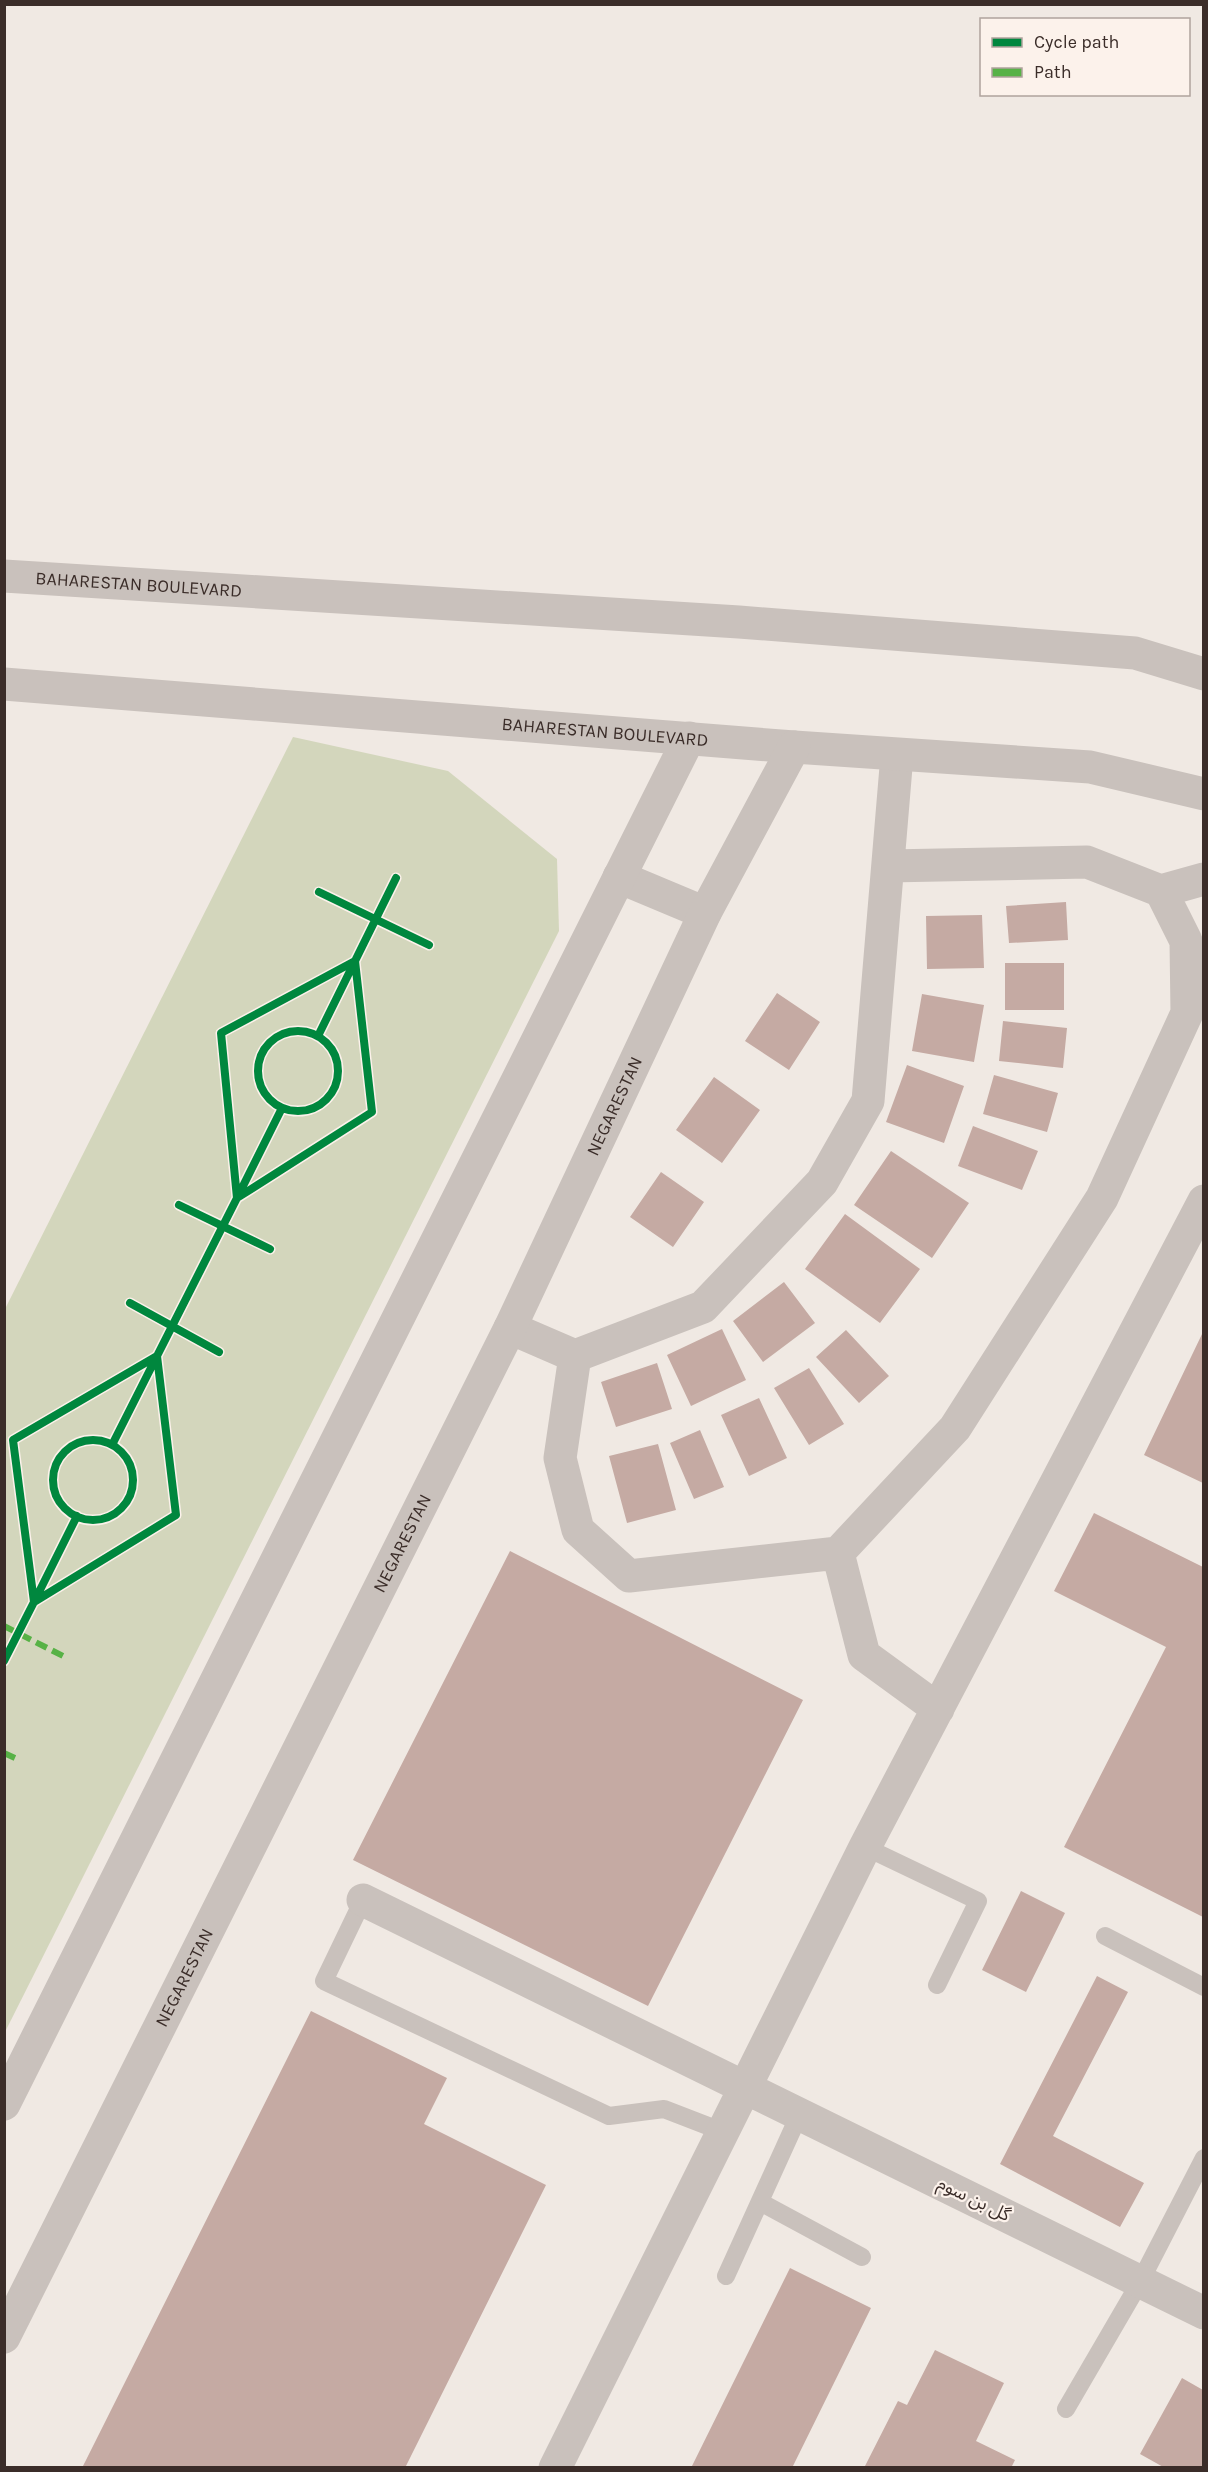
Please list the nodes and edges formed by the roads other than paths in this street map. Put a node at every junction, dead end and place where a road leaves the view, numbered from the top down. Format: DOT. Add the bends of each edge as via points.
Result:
graph roads {
  1 [pos="4,576"];
  2 [pos="1203,674"];
  3 [pos="4,684"];
  4 [pos="689,738"];
  5 [pos="794,747"];
  6 [pos="897,755"];
  7 [pos="1203,794"];
  8 [pos="888,866"];
  9 [pos="619,877"];
  10 [pos="1203,879"];
  11 [pos="1161,891"];
  12 [pos="705,913"];
  13 [pos="1203,1201"];
  14 [pos="510,1328"];
  15 [pos="575,1356"];
  16 [pos="838,1553"];
  17 [pos="938,1709"];
  18 [pos="866,1846"];
  19 [pos="363,1900"];
  20 [pos="1105,1936"];
  21 [pos="937,1985"];
  22 [pos="1203,1987"];
  23 [pos="744,2085"];
  24 [pos="4,2104"];
  25 [pos="800,2113"];
  26 [pos="721,2131"];
  27 [pos="1203,2158"];
  28 [pos="760,2202"];
  29 [pos="862,2257"];
  30 [pos="726,2276"];
  31 [pos="1140,2282"];
  32 [pos="1203,2313"];
  33 [pos="4,2337"];
  34 [pos="1066,2409"];
  35 [pos="555,2468"];
  1 -- 2 [label="street, BAHARESTAN BOULEVARD" via="739,622 1135,653"];
  3 -- 4 [label="street, BAHARESTAN BOULEVARD"];
  4 -- 5 [label="street, BAHARESTAN BOULEVARD"];
  4 -- 9 [label="street"];
  5 -- 6 [label="street, BAHARESTAN BOULEVARD"];
  5 -- 12 [label="street, NEGARESTAN"];
  6 -- 7 [label="street, BAHARESTAN BOULEVARD" via="1090,767"];
  6 -- 8 [label="street"];
  8 -- 11 [label="street" via="1087,862"];
  8 -- 15 [label="street" via="868,1101 822,1182 703,1307"];
  9 -- 12 [label="street"];
  9 -- 24 [label="street"];
  10 -- 11 [label="street"];
  11 -- 16 [label="street" via="1186,941 1187,1013 1102,1198 955,1428"];
  12 -- 14 [label="street, NEGARESTAN"];
  13 -- 17 [label="street"];
  14 -- 15 [label="street"];
  14 -- 33 [label="street, NEGARESTAN"];
  15 -- 16 [label="street" via="560,1458 578,1530 629,1576"];
  16 -- 17 [label="street" via="864,1655"];
  17 -- 18 [label="street"];
  18 -- 21 [label="lane" via="978,1901"];
  18 -- 23 [label="street"];
  19 -- 23 [label="street, گل بن سوم"];
  19 -- 26 [label="lane" via="324,1981 609,2116 664,2109"];
  20 -- 22 [label="lane"];
  23 -- 25 [label="street, گل بن سوم"];
  23 -- 26 [label="street"];
  25 -- 28 [label="lane"];
  25 -- 31 [label="street, گل بن سوم"];
  26 -- 35 [label="street"];
  27 -- 31 [label="lane"];
  28 -- 29 [label="lane"];
  28 -- 30 [label="lane"];
  31 -- 32 [label="street, گل بن سوم"];
  31 -- 34 [label="lane"];
}
